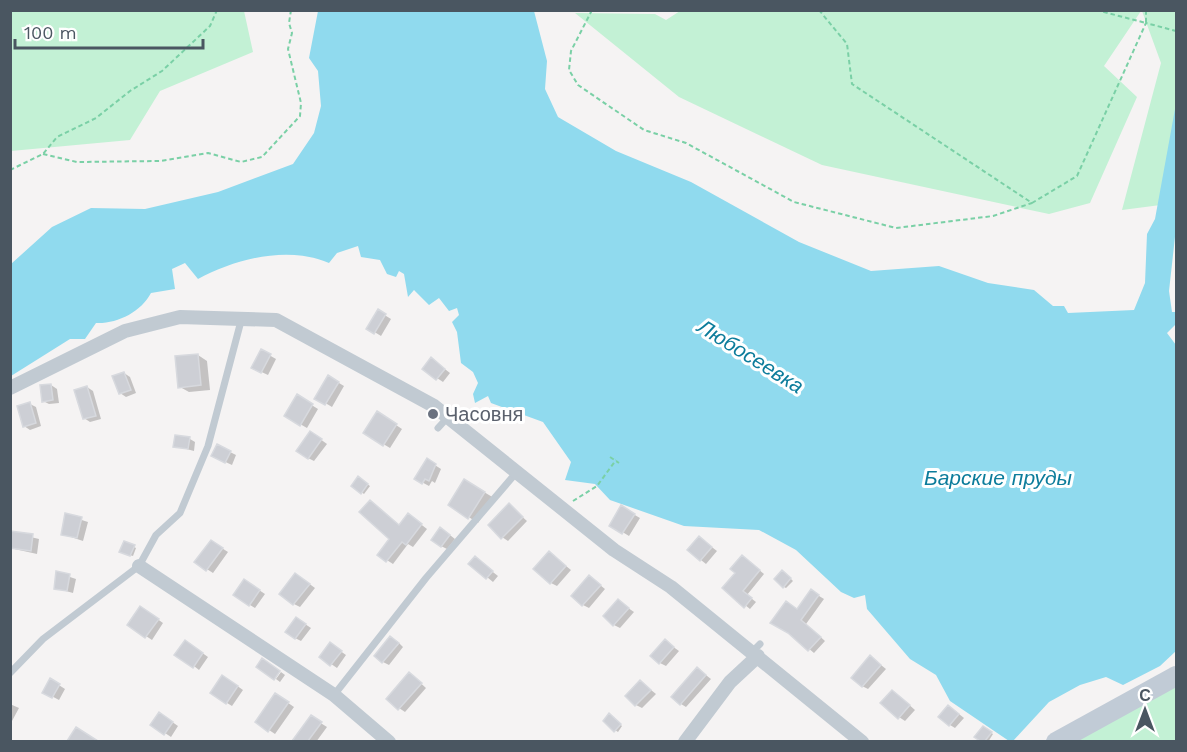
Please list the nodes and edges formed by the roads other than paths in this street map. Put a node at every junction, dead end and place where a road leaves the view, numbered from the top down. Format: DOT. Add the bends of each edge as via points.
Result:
graph roads {
  1 [pos="242,321"];
  2 [pos="10,388"];
  3 [pos="448,417"];
  4 [pos="438,428"];
  5 [pos="516,473"];
  6 [pos="139,566"];
  7 [pos="757,650"];
  8 [pos="10,673"];
  9 [pos="1176,676"];
  10 [pos="334,695"];
  11 [pos="389,741"];
  12 [pos="685,741"];
  13 [pos="862,741"];
  14 [pos="1056,741"];
  1 -- 2 [label="street" via="180,317 125,331"];
  1 -- 3 [label="street" via="276,320"];
  1 -- 6 [label="lane" via="208,446 180,513 156,535"];
  3 -- 4 [label="lane"];
  3 -- 5 [label="street"];
  5 -- 7 [label="street" via="614,550"];
  5 -- 10 [label="lane" via="426,578"];
  6 -- 8 [label="lane" via="43,639"];
  6 -- 10 [label="street"];
  7 -- 12 [label="street"];
  7 -- 13 [label="street" via="792,687"];
  9 -- 14 [label="street"];
  10 -- 11 [label="street"];
}
